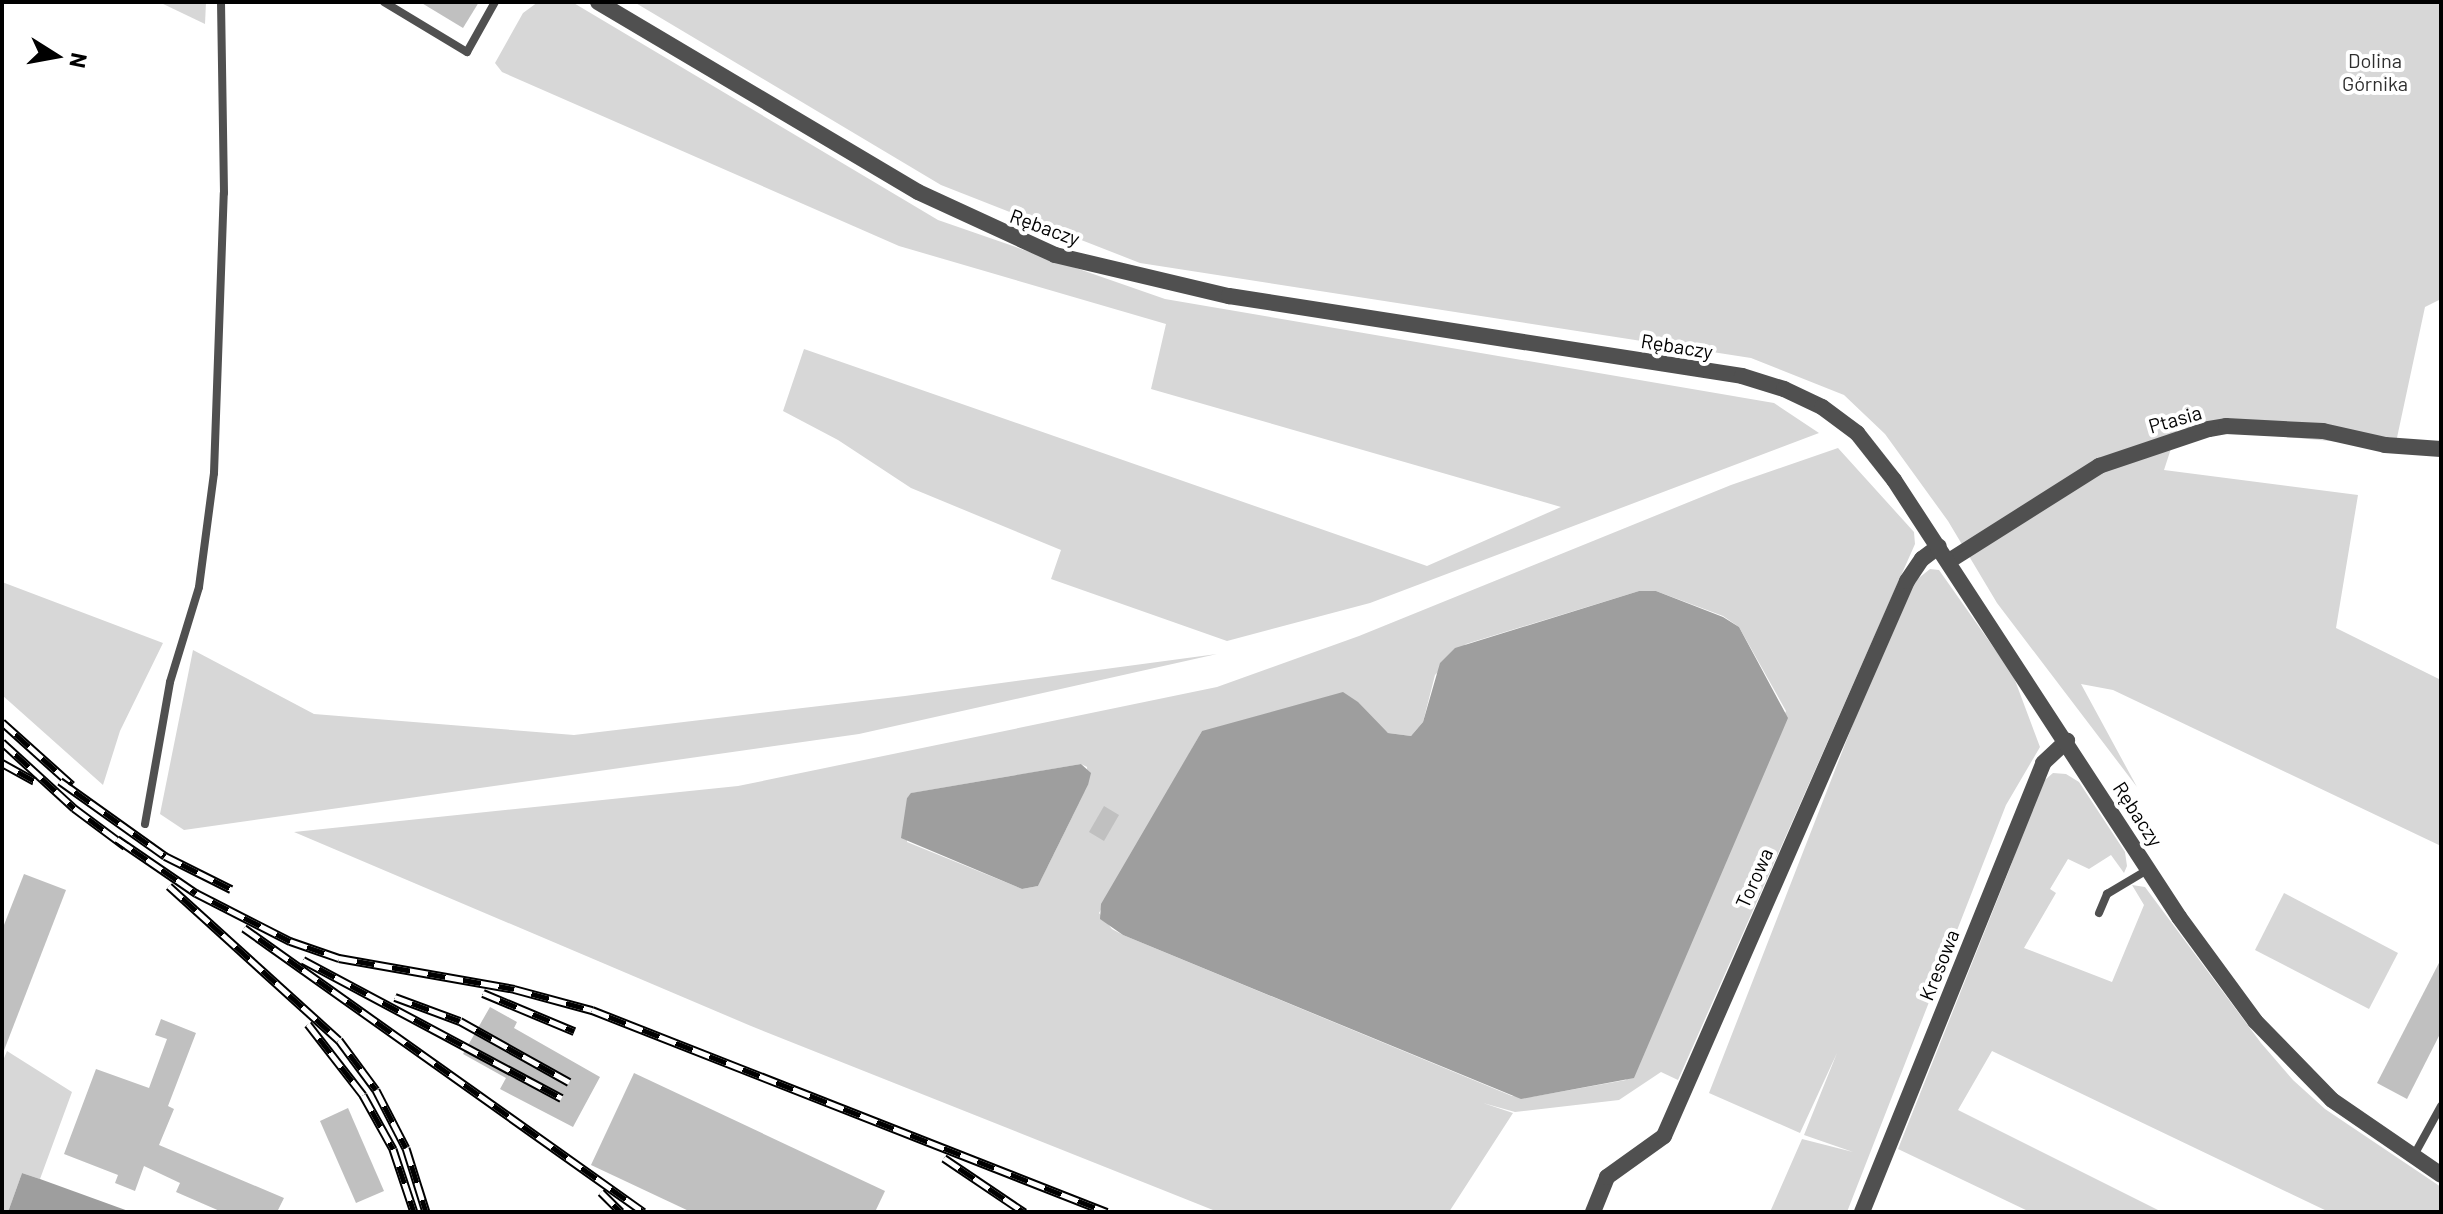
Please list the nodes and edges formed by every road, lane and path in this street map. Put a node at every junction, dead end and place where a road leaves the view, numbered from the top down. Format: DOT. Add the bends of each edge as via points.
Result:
graph roads {
  1 [pos="221,2"];
  2 [pos="384,2"];
  3 [pos="495,2"];
  4 [pos="598,2"];
  5 [pos="2441,449"];
  6 [pos="1939,546"];
  7 [pos="1949,561"];
  8 [pos="2067,741"];
  9 [pos="145,824"];
  10 [pos="2149,869"];
  11 [pos="2099,913"];
  12 [pos="2441,1106"];
  13 [pos="2413,1157"];
  14 [pos="2441,1175"];
  15 [pos="1593,1212"];
  16 [pos="1862,1212"];
  1 -- 9 [label="lane" via="224,193 214,473 199,587 170,682"];
  2 -- 3 [label="lane" via="467,52"];
  4 -- 6 [label="street, Rębaczy" via="918,192 1055,255 1229,296 1742,376 1784,389 1822,407 1857,433"];
  5 -- 7 [label="street, Ptasia" via="2385,445 2323,431 2209,429 2099,466"];
  6 -- 7 [label="street, Rębaczy"];
  6 -- 15 [label="street, Torowa" via="1907,581 1664,1136 1607,1177"];
  7 -- 8 [label="street, Rębaczy"];
  8 -- 10 [label="street, Rębaczy"];
  8 -- 16 [label="street, Kresowa" via="2043,763"];
  10 -- 11 [label="lane" via="2107,894"];
  10 -- 13 [label="street, Rębaczy" via="2255,1021 2332,1100"];
  12 -- 13 [label="lane"];
  13 -- 14 [label="street, Rębaczy"];
}
